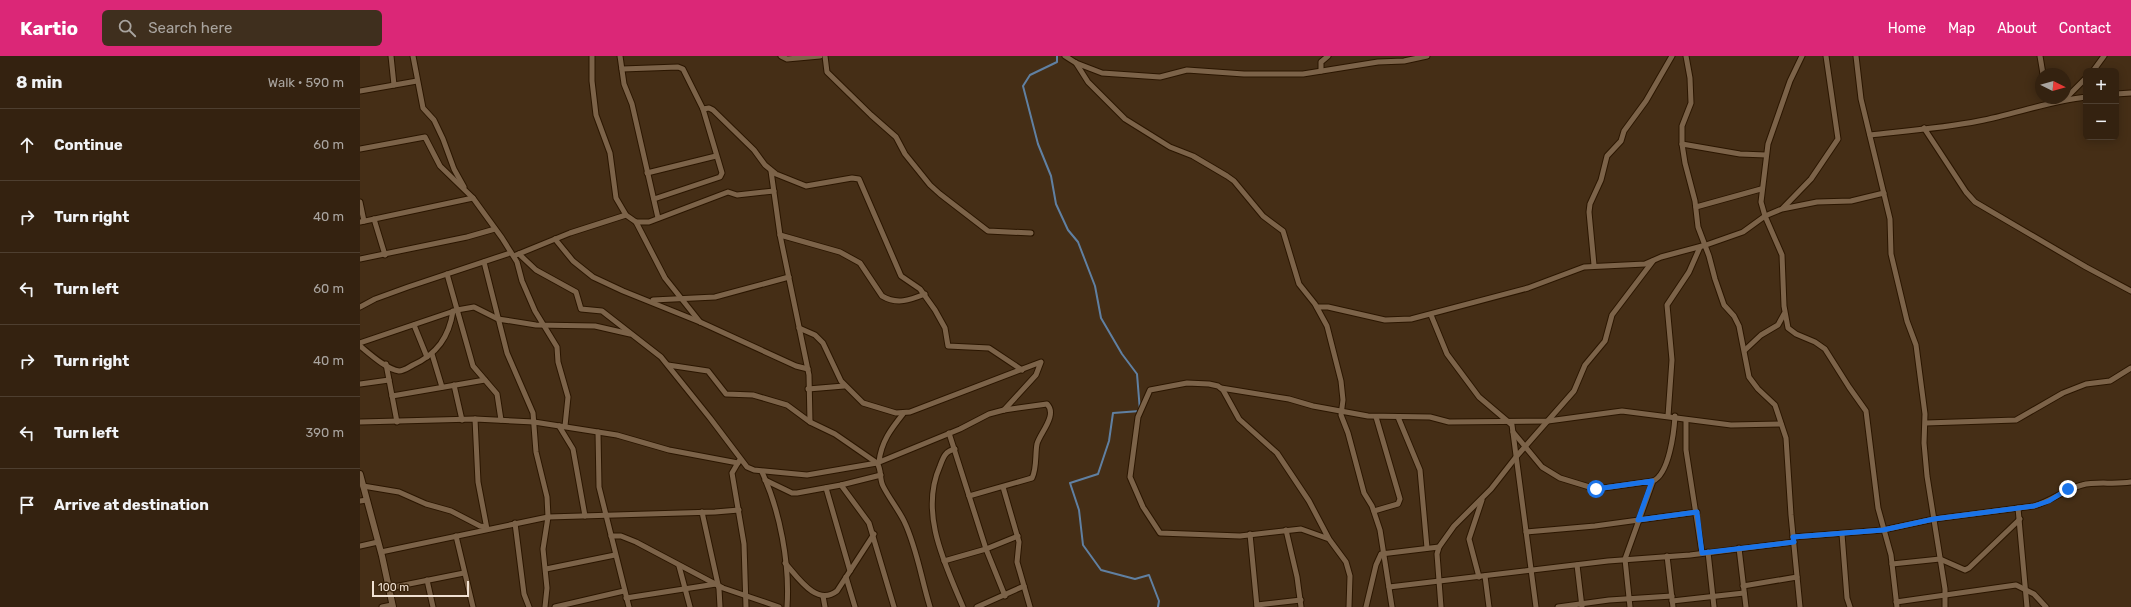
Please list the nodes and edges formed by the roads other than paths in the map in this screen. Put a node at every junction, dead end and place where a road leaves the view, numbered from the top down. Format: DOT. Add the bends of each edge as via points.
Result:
graph roads {
  1 [pos="391,56"];
  2 [pos="413,56"];
  3 [pos="592,56"];
  4 [pos="620,56"];
  5 [pos="781,56"];
  6 [pos="820,56"];
  7 [pos="825,56"];
  8 [pos="1066,56"];
  9 [pos="1328,56"];
  10 [pos="1427,56"];
  11 [pos="1672,56"];
  12 [pos="1686,56"];
  13 [pos="1802,56"];
  14 [pos="1826,56"];
  15 [pos="1856,56"];
  16 [pos="2040,56"];
  17 [pos="2104,56"];
  18 [pos="1076,63"];
  19 [pos="2042,68"];
  20 [pos="2095,68"];
  21 [pos="622,70"];
  22 [pos="1321,71"];
  23 [pos="417,81"];
  24 [pos="2083,81"];
  25 [pos="394,85"];
  26 [pos="360,90"];
  27 [pos="2131,93"];
  28 [pos="2071,94"];
  29 [pos="2119,94"];
  30 [pos="2083,97"];
  31 [pos="2071,98"];
  32 [pos="2051,104"];
  33 [pos="2048,105"];
  34 [pos="703,109"];
  35 [pos="1924,128"];
  36 [pos="1870,135"];
  37 [pos="1682,144"];
  38 [pos="360,149"];
  39 [pos="1766,155"];
  40 [pos="716,156"];
  41 [pos="771,171"];
  42 [pos="647,173"];
  43 [pos="1761,189"];
  44 [pos="774,191"];
  45 [pos="468,193"];
  46 [pos="1884,193"];
  47 [pos="473,198"];
  48 [pos="654,199"];
  49 [pos="360,202"];
  50 [pos="1696,207"];
  51 [pos="1782,209"];
  52 [pos="626,215"];
  53 [pos="1765,216"];
  54 [pos="658,218"];
  55 [pos="374,219"];
  56 [pos="362,222"];
  57 [pos="636,222"];
  58 [pos="495,229"];
  59 [pos="1031,233"];
  60 [pos="780,235"];
  61 [pos="555,239"];
  62 [pos="1703,246"];
  63 [pos="519,254"];
  64 [pos="385,255"];
  65 [pos="512,255"];
  66 [pos="360,259"];
  67 [pos="1654,260"];
  68 [pos="484,262"];
  69 [pos="1594,265"];
  70 [pos="447,274"];
  71 [pos="789,277"];
  72 [pos="2131,290"];
  73 [pos="925,294"];
  74 [pos="680,297"];
  75 [pos="650,300"];
  76 [pos="360,307"];
  77 [pos="1317,307"];
  78 [pos="455,310"];
  79 [pos="1785,312"];
  80 [pos="1431,315"];
  81 [pos="498,319"];
  82 [pos="700,322"];
  83 [pos="414,325"];
  84 [pos="544,326"];
  85 [pos="798,328"];
  86 [pos="632,335"];
  87 [pos="360,343"];
  88 [pos="360,346"];
  89 [pos="1745,350"];
  90 [pos="432,354"];
  91 [pos="427,357"];
  92 [pos="386,364"];
  93 [pos="668,365"];
  94 [pos="2131,368"];
  95 [pos="808,369"];
  96 [pos="1022,370"];
  97 [pos="389,380"];
  98 [pos="485,380"];
  99 [pos="360,384"];
  100 [pos="454,385"];
  101 [pos="844,386"];
  102 [pos="442,387"];
  103 [pos="1221,388"];
  104 [pos="808,389"];
  105 [pos="392,396"];
  106 [pos="1004,410"];
  107 [pos="1342,410"];
  108 [pos="903,414"];
  109 [pos="1668,416"];
  110 [pos="1674,416"];
  111 [pos="1376,417"];
  112 [pos="1398,417"];
  113 [pos="475,419"];
  114 [pos="462,420"];
  115 [pos="501,420"];
  116 [pos="1686,420"];
  117 [pos="1548,421"];
  118 [pos="360,422"];
  119 [pos="397,422"];
  120 [pos="534,422"];
  121 [pos="810,422"];
  122 [pos="1508,422"];
  123 [pos="1926,423"];
  124 [pos="1781,424"];
  125 [pos="562,426"];
  126 [pos="598,432"];
  127 [pos="1513,432"];
  128 [pos="950,433"];
  129 [pos="1525,447"];
  130 [pos="954,449"];
  131 [pos="1516,457"];
  132 [pos="740,461"];
  133 [pos="878,463"];
  134 [pos="762,472"];
  135 [pos="360,474"];
  136 [pos="881,475"];
  137 [pos="765,480"];
  138 [pos="1652,481"];
  139 [pos="2131,482"];
  140 [pos="841,485"];
  141 [pos="363,486"];
  142 [pos="1003,487"];
  143 [pos="826,488"];
  144 [pos="969,496"];
  145 [pos="1484,497"];
  146 [pos="363,501"];
  147 [pos="2018,508"];
  148 [pos="739,510"];
  149 [pos="1374,511"];
  150 [pos="702,512"];
  151 [pos="1697,512"];
  152 [pos="607,515"];
  153 [pos="585,516"];
  154 [pos="548,517"];
  155 [pos="1934,519"];
  156 [pos="2020,519"];
  157 [pos="1638,520"];
  158 [pos="515,523"];
  159 [pos="486,528"];
  160 [pos="1286,530"];
  161 [pos="1883,530"];
  162 [pos="1526,532"];
  163 [pos="874,534"];
  164 [pos="1250,534"];
  165 [pos="1842,534"];
  166 [pos="456,536"];
  167 [pos="611,536"];
  168 [pos="1018,536"];
  169 [pos="1329,539"];
  170 [pos="1794,539"];
  171 [pos="378,542"];
  172 [pos="360,546"];
  173 [pos="1439,547"];
  174 [pos="1427,548"];
  175 [pos="1739,548"];
  176 [pos="986,549"];
  177 [pos="381,552"];
  178 [pos="1708,552"];
  179 [pos="1702,553"];
  180 [pos="1385,554"];
  181 [pos="615,555"];
  182 [pos="1667,556"];
  183 [pos="1940,559"];
  184 [pos="1624,560"];
  185 [pos="944,561"];
  186 [pos="785,563"];
  187 [pos="1892,564"];
  188 [pos="1577,565"];
  189 [pos="679,566"];
  190 [pos="546,569"];
  191 [pos="850,571"];
  192 [pos="1531,571"];
  193 [pos="464,573"];
  194 [pos="1485,576"];
  195 [pos="846,577"];
  196 [pos="1479,577"];
  197 [pos="1797,577"];
  198 [pos="427,580"];
  199 [pos="1439,582"];
  200 [pos="717,584"];
  201 [pos="1024,586"];
  202 [pos="1743,586"];
  203 [pos="1390,587"];
  204 [pos="389,588"];
  205 [pos="686,588"];
  206 [pos="2026,589"];
  207 [pos="624,591"];
  208 [pos="1744,593"];
  209 [pos="1945,595"];
  210 [pos="823,596"];
  211 [pos="1005,596"];
  212 [pos="1713,596"];
  213 [pos="746,597"];
  214 [pos="626,598"];
  215 [pos="1672,598"];
  216 [pos="1629,599"];
  217 [pos="1300,600"];
  218 [pos="1896,604"];
  219 [pos="392,606"];
  220 [pos="566,606"];
  221 [pos="1257,606"];
  222 [pos="1582,606"];
  223 [pos="382,607"];
  224 [pos="433,607"];
  225 [pos="473,607"];
  226 [pos="529,607"];
  227 [pos="545,607"];
  228 [pos="555,607"];
  229 [pos="629,607"];
  230 [pos="690,607"];
  231 [pos="720,607"];
  232 [pos="746,607"];
  233 [pos="778,607"];
  234 [pos="787,607"];
  235 [pos="825,607"];
  236 [pos="855,607"];
  237 [pos="894,607"];
  238 [pos="930,607"];
  239 [pos="963,607"];
  240 [pos="977,607"];
  241 [pos="1030,607"];
  242 [pos="1301,607"];
  243 [pos="1349,607"];
  244 [pos="1366,607"];
  245 [pos="1392,607"];
  246 [pos="1441,607"];
  247 [pos="1489,607"];
  248 [pos="1536,607"];
  249 [pos="1558,607"];
  250 [pos="1630,607"];
  251 [pos="1673,607"];
  252 [pos="1714,607"];
  253 [pos="1746,607"];
  254 [pos="1800,607"];
  255 [pos="1850,607"];
  256 [pos="1946,607"];
  257 [pos="2027,607"];
  258 [pos="2046,607"];
  1 -- 25 [label="street"];
  2 -- 23 [label="street"];
  3 -- 52 [label="street" via="596,114 610,153 616,198"];
  4 -- 21 [label="street"];
  5 -- 6 [label="street" via="787,59"];
  7 -- 59 [label="street" via="828,72 896,137 905,154 940,194 988,231"];
  8 -- 18 [label="street"];
  9 -- 22 [label="street" via="1322,62"];
  10 -- 22 [label="street"];
  11 -- 69 [label="street" via="1646,101 1624,131 1621,141 1606,160 1588,212"];
  12 -- 37 [label="street" via="1691,103 1683,120"];
  13 -- 39 [label="street" via="1780,106"];
  14 -- 51 [label="street" via="1838,138 1811,179"];
  15 -- 36 [label="street" via="1861,99"];
  16 -- 19 [label="street"];
  17 -- 20 [label="street"];
  18 -- 22 [label="street" via="1102,73 1160,77 1187,70 1291,74"];
  18 -- 77 [label="street" via="1088,82 1125,119 1147,134 1208,164 1234,181 1263,216 1283,231 1299,284"];
  21 -- 34 [label="street" via="681,68"];
  21 -- 42 [label="street"];
  23 -- 25 [label="street"];
  23 -- 45 [label="street" via="423,108 434,120 452,166"];
  24 -- 28 [label="street"];
  25 -- 26 [label="street"];
  27 -- 29 [label="street"];
  30 -- 31 [label="street"];
  32 -- 33 [label="street"];
  33 -- 35 [label="street" via="1979,121"];
  34 -- 40 [label="street"];
  34 -- 41 [label="street" via="714,110"];
  35 -- 36 [label="street"];
  35 -- 72 [label="street" via="1975,202 2086,267"];
  36 -- 46 [label="street"];
  37 -- 39 [label="street" via="1740,154"];
  37 -- 50 [label="street" via="1684,163"];
  38 -- 45 [label="street" via="425,137 440,166"];
  39 -- 43 [label="street"];
  40 -- 42 [label="street"];
  40 -- 48 [label="street" via="722,173 720,177"];
  41 -- 44 [label="street"];
  41 -- 73 [label="street" via="796,184 806,186 858,179 902,276"];
  42 -- 48 [label="street"];
  43 -- 50 [label="street"];
  43 -- 53 [label="street"];
  44 -- 54 [label="street" via="737,195 728,192"];
  44 -- 60 [label="street"];
  45 -- 47 [label="street"];
  46 -- 51 [label="street" via="1851,201 1817,202"];
  46 -- 123 [label="street" via="1890,218 1891,254 1907,321 1916,345"];
  47 -- 55 [label="street"];
  47 -- 58 [label="street"];
  48 -- 54 [label="street"];
  49 -- 56 [label="street"];
  50 -- 62 [label="street"];
  51 -- 53 [label="street"];
  52 -- 57 [label="street"];
  52 -- 61 [label="street"];
  53 -- 62 [label="street" via="1743,232"];
  53 -- 79 [label="street" via="1782,255"];
  54 -- 57 [label="street" via="644,223"];
  55 -- 56 [label="street"];
  55 -- 64 [label="street"];
  57 -- 74 [label="street" via="665,278"];
  58 -- 64 [label="street"];
  58 -- 65 [label="street"];
  60 -- 71 [label="street"];
  60 -- 73 [label="street" via="840,252 860,263 886,299 908,301"];
  61 -- 63 [label="street"];
  61 -- 75 [label="street" via="573,261 593,277"];
  62 -- 67 [label="street"];
  62 -- 89 [label="street" via="1724,305 1737,320"];
  62 -- 109 [label="street" via="1667,305 1672,360"];
  63 -- 65 [label="street"];
  63 -- 86 [label="street" via="536,270 576,292 581,309 602,311"];
  64 -- 66 [label="street"];
  65 -- 68 [label="street"];
  65 -- 84 [label="street"];
  67 -- 69 [label="street" via="1629,266"];
  67 -- 117 [label="street" via="1612,315 1605,341 1585,365 1574,391"];
  68 -- 70 [label="street"];
  68 -- 81 [label="street"];
  69 -- 80 [label="street" via="1584,266 1528,288 1454,306"];
  70 -- 76 [label="street" via="375,299"];
  70 -- 78 [label="street"];
  71 -- 74 [label="street" via="715,297"];
  71 -- 85 [label="street"];
  73 -- 96 [label="street" via="942,321 948,346 989,348"];
  74 -- 75 [label="street"];
  74 -- 82 [label="street"];
  75 -- 82 [label="street"];
  77 -- 80 [label="street" via="1392,320"];
  77 -- 107 [label="street" via="1327,326 1341,381"];
  78 -- 81 [label="street" via="474,308"];
  78 -- 83 [label="street"];
  78 -- 90 [label="street" via="447,335"];
  78 -- 98 [label="street" via="460,315 473,366"];
  79 -- 89 [label="street" via="1778,326 1761,334"];
  79 -- 161 [label="street" via="1788,328 1815,342 1830,355 1866,411"];
  80 -- 122 [label="street" via="1446,354 1479,397"];
  81 -- 84 [label="street"];
  81 -- 120 [label="street" via="507,353 531,405"];
  82 -- 95 [label="street" via="796,366"];
  83 -- 87 [label="street"];
  83 -- 91 [label="street"];
  84 -- 86 [label="street" via="595,326"];
  84 -- 125 [label="street" via="557,347 558,362 568,397"];
  85 -- 95 [label="street"];
  85 -- 101 [label="street" via="815,335 823,343"];
  86 -- 93 [label="street"];
  88 -- 92 [label="street"];
  89 -- 124 [label="street" via="1749,377 1775,405"];
  90 -- 91 [label="street"];
  90 -- 102 [label="street"];
  91 -- 92 [label="street" via="402,371"];
  92 -- 97 [label="street"];
  93 -- 121 [label="street" via="708,371 726,394 753,395 780,402"];
  93 -- 132 [label="street"];
  94 -- 123 [label="street" via="2110,381 2086,384 2064,393 2016,420"];
  95 -- 104 [label="street"];
  96 -- 106 [label="street" via="1039,361 1042,363 1036,375"];
  96 -- 108 [label="street"];
  97 -- 99 [label="street"];
  97 -- 105 [label="street"];
  98 -- 100 [label="street"];
  98 -- 115 [label="street" via="497,394"];
  100 -- 102 [label="street"];
  100 -- 114 [label="street"];
  101 -- 104 [label="street"];
  101 -- 108 [label="street" via="870,407"];
  102 -- 105 [label="street"];
  103 -- 107 [label="street"];
  103 -- 164 [label="street" via="1209,384 1187,383 1151,389 1138,417 1130,477 1143,507 1160,533 1240,536"];
  103 -- 169 [label="street" via="1235,413 1249,429 1272,448 1289,470"];
  104 -- 121 [label="street"];
  105 -- 119 [label="street"];
  106 -- 128 [label="street"];
  106 -- 142 [label="street" via="1047,404 1050,410 1046,428 1037,444 1034,476"];
  107 -- 111 [label="street"];
  107 -- 149 [label="street" via="1341,415 1355,465 1364,493"];
  108 -- 133 [label="street" via="890,430"];
  109 -- 110 [label="street"];
  109 -- 117 [label="street" via="1622,411"];
  110 -- 116 [label="street"];
  110 -- 138 [label="street" via="1674,432 1665,466 1659,477"];
  111 -- 112 [label="street"];
  111 -- 149 [label="street" via="1400,499 1398,504"];
  112 -- 122 [label="street" via="1430,417 1450,422"];
  112 -- 174 [label="street" via="1420,470"];
  113 -- 114 [label="street"];
  113 -- 115 [label="street"];
  113 -- 159 [label="street" via="478,482"];
  114 -- 119 [label="street"];
  115 -- 120 [label="street"];
  116 -- 124 [label="street" via="1731,425"];
  116 -- 151 [label="street" via="1686,450"];
  117 -- 122 [label="street"];
  117 -- 129 [label="street"];
  118 -- 119 [label="street"];
  120 -- 125 [label="street"];
  120 -- 154 [label="street" via="537,458 546,489"];
  121 -- 133 [label="street" via="835,434"];
  122 -- 127 [label="street" via="1512,425"];
  123 -- 155 [label="street" via="1924,442"];
  124 -- 170 [label="street" via="1788,444 1790,515"];
  125 -- 126 [label="street"];
  125 -- 153 [label="street" via="573,450"];
  126 -- 132 [label="street" via="630,438 669,450"];
  126 -- 152 [label="street" via="599,487"];
  127 -- 129 [label="street"];
  127 -- 131 [label="street"];
  128 -- 130 [label="street"];
  128 -- 133 [label="street"];
  129 -- 131 [label="street"];
  129 -- 138 [label="street" via="1550,472 1593,489"];
  130 -- 144 [label="street"];
  130 -- 185 [label="street" via="946,454 932,486 935,533"];
  131 -- 145 [label="street"];
  131 -- 162 [label="street"];
  132 -- 134 [label="street" via="747,467"];
  132 -- 148 [label="street" via="732,473"];
  133 -- 134 [label="street" via="807,475"];
  133 -- 136 [label="street"];
  134 -- 137 [label="street"];
  135 -- 141 [label="street"];
  136 -- 140 [label="street"];
  136 -- 238 [label="street" via="881,482 904,520 917,553"];
  137 -- 143 [label="street" via="792,493"];
  137 -- 186 [label="street" via="773,498"];
  138 -- 157 [label="street"];
  139 -- 147 [label="street" via="2112,485 2088,484 2068,489 2043,504"];
  140 -- 143 [label="street"];
  140 -- 163 [label="street" via="862,510"];
  141 -- 146 [label="street"];
  141 -- 159 [label="street" via="399,492 426,504 452,511"];
  142 -- 144 [label="street"];
  142 -- 168 [label="street"];
  143 -- 191 [label="street"];
  144 -- 176 [label="street"];
  145 -- 173 [label="street" via="1454,526"];
  145 -- 196 [label="street" via="1469,540"];
  146 -- 171 [label="street"];
  147 -- 155 [label="street"];
  147 -- 156 [label="street"];
  148 -- 150 [label="street"];
  148 -- 213 [label="street" via="744,544"];
  149 -- 180 [label="street"];
  150 -- 152 [label="street"];
  150 -- 200 [label="street"];
  151 -- 157 [label="street"];
  151 -- 179 [label="street"];
  152 -- 153 [label="street"];
  152 -- 167 [label="street"];
  153 -- 154 [label="street"];
  154 -- 158 [label="street"];
  154 -- 190 [label="street" via="543,550"];
  155 -- 161 [label="street"];
  155 -- 183 [label="street"];
  156 -- 183 [label="street" via="1969,568 1963,570"];
  156 -- 206 [label="street"];
  157 -- 162 [label="street"];
  157 -- 184 [label="street"];
  158 -- 159 [label="street"];
  158 -- 226 [label="street" via="524,594"];
  159 -- 166 [label="street"];
  160 -- 164 [label="street"];
  160 -- 169 [label="street" via="1301,529"];
  160 -- 217 [label="street"];
  161 -- 165 [label="street"];
  161 -- 187 [label="street"];
  162 -- 192 [label="street"];
  163 -- 191 [label="street"];
  163 -- 237 [label="street"];
  164 -- 221 [label="street"];
  165 -- 170 [label="street"];
  165 -- 255 [label="street" via="1846,592"];
  166 -- 177 [label="street"];
  166 -- 193 [label="street"];
  167 -- 181 [label="street"];
  167 -- 189 [label="street" via="626,538"];
  168 -- 176 [label="street"];
  168 -- 201 [label="street" via="1020,547 1017,562"];
  169 -- 243 [label="street" via="1349,568"];
  170 -- 175 [label="street"];
  170 -- 197 [label="street"];
  171 -- 172 [label="street"];
  171 -- 177 [label="street"];
  173 -- 174 [label="street"];
  173 -- 199 [label="street"];
  174 -- 180 [label="street"];
  175 -- 178 [label="street"];
  175 -- 202 [label="street"];
  176 -- 185 [label="street"];
  176 -- 211 [label="street"];
  177 -- 204 [label="street"];
  178 -- 179 [label="street"];
  178 -- 212 [label="street"];
  179 -- 182 [label="street"];
  180 -- 203 [label="street"];
  180 -- 244 [label="street" via="1379,556"];
  181 -- 190 [label="street"];
  181 -- 207 [label="street"];
  182 -- 184 [label="street"];
  182 -- 215 [label="street"];
  183 -- 187 [label="street"];
  183 -- 209 [label="street"];
  184 -- 188 [label="street"];
  184 -- 216 [label="street"];
  185 -- 239 [label="street"];
  186 -- 210 [label="street" via="808,589"];
  186 -- 234 [label="street" via="789,587"];
  187 -- 218 [label="street"];
  188 -- 192 [label="street"];
  188 -- 222 [label="street"];
  189 -- 200 [label="street"];
  189 -- 205 [label="street"];
  190 -- 227 [label="street"];
  191 -- 195 [label="street"];
  192 -- 194 [label="street"];
  192 -- 248 [label="street"];
  193 -- 198 [label="street"];
  193 -- 225 [label="street"];
  194 -- 196 [label="street"];
  194 -- 247 [label="street"];
  195 -- 210 [label="street" via="837,591"];
  195 -- 236 [label="street"];
  196 -- 199 [label="street"];
  197 -- 202 [label="street"];
  197 -- 254 [label="street"];
  198 -- 204 [label="street"];
  198 -- 224 [label="street"];
  199 -- 203 [label="street"];
  199 -- 246 [label="street"];
  200 -- 205 [label="street"];
  200 -- 213 [label="street"];
  200 -- 231 [label="street"];
  201 -- 211 [label="street"];
  201 -- 241 [label="street"];
  202 -- 208 [label="street"];
  203 -- 245 [label="street"];
  204 -- 219 [label="street"];
  205 -- 214 [label="street"];
  205 -- 230 [label="street"];
  206 -- 209 [label="street" via="2012,585"];
  206 -- 257 [label="street"];
  206 -- 258 [label="street"];
  207 -- 214 [label="street"];
  207 -- 220 [label="street"];
  208 -- 212 [label="street"];
  208 -- 253 [label="street"];
  209 -- 218 [label="street"];
  209 -- 256 [label="street"];
  210 -- 235 [label="street"];
  211 -- 240 [label="street"];
  212 -- 215 [label="street"];
  212 -- 252 [label="street"];
  213 -- 232 [label="street"];
  213 -- 233 [label="street"];
  214 -- 229 [label="street"];
  215 -- 216 [label="street"];
  215 -- 251 [label="street"];
  216 -- 222 [label="street"];
  216 -- 250 [label="street"];
  217 -- 221 [label="street"];
  217 -- 242 [label="street"];
  219 -- 223 [label="street"];
  220 -- 228 [label="street"];
  222 -- 249 [label="street"];
}
